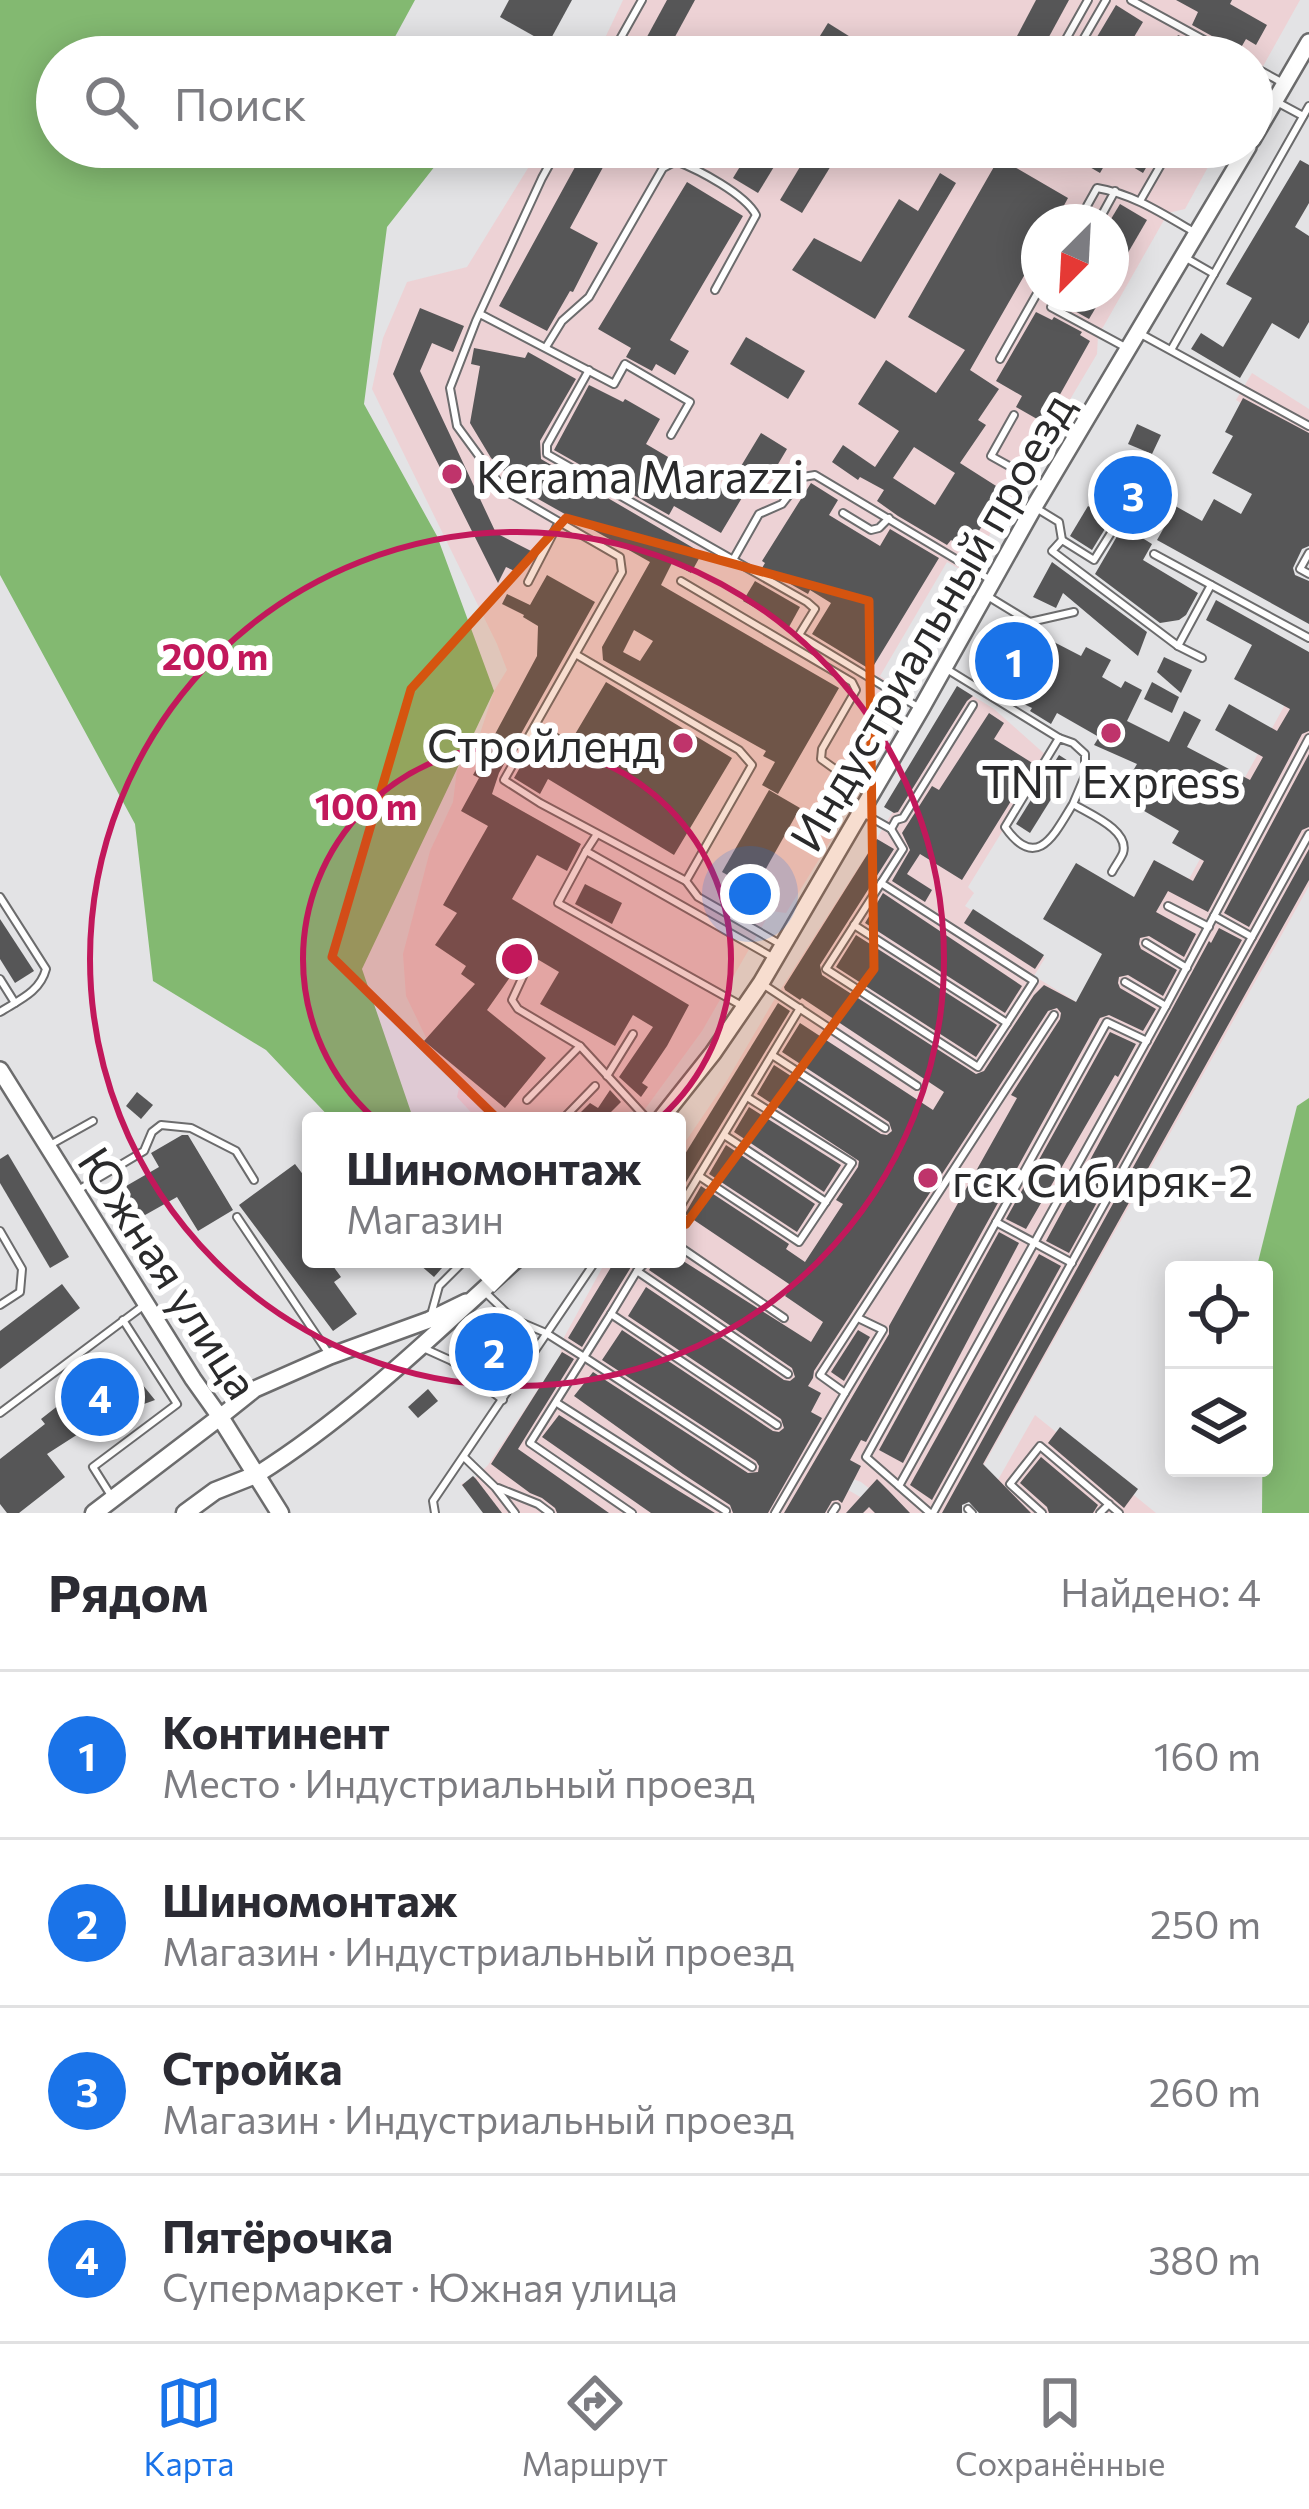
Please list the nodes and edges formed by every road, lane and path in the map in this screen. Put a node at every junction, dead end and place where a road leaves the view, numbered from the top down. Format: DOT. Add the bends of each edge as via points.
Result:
graph roads {
  1 [pos="643,0"];
  2 [pos="1088,0"];
  3 [pos="1106,0"];
  4 [pos="1131,0"];
  5 [pos="622,36"];
  6 [pos="1068,36"];
  7 [pos="1085,36"];
  8 [pos="1195,36"];
  9 [pos="1309,42"];
  10 [pos="1273,78"];
  11 [pos="1284,84"];
  12 [pos="1275,100"];
  13 [pos="1273,103"];
  14 [pos="1309,106"];
  15 [pos="1303,116"];
  16 [pos="547,168"];
  17 [pos="663,168"];
  18 [pos="693,168"];
  19 [pos="1159,168"];
  20 [pos="1235,168"];
  21 [pos="1115,191"];
  22 [pos="1140,202"];
  23 [pos="1088,204"];
  24 [pos="1108,204"];
  25 [pos="1197,234"];
  26 [pos="1184,256"];
  27 [pos="1214,274"];
  28 [pos="715,290"];
  29 [pos="1027,312"];
  30 [pos="1060,312"];
  31 [pos="480,314"];
  32 [pos="1139,333"];
  33 [pos="546,346"];
  34 [pos="1129,350"];
  35 [pos="1172,350"];
  36 [pos="1000,359"];
  37 [pos="589,370"];
  38 [pos="1014,415"];
  39 [pos="1309,426"];
  40 [pos="671,435"];
  41 [pos="1047,487"];
  42 [pos="1034,507"];
  43 [pos="844,513"];
  44 [pos="889,518"];
  45 [pos="559,522"];
  46 [pos="1116,525"];
  47 [pos="1062,540"];
  48 [pos="1309,553"];
  49 [pos="1154,554"];
  50 [pos="733,560"];
  51 [pos="968,566"];
  52 [pos="1309,574"];
  53 [pos="681,581"];
  54 [pos="528,582"];
  55 [pos="1211,585"];
  56 [pos="988,588"];
  57 [pos="1074,612"];
  58 [pos="1309,638"];
  59 [pos="1178,646"];
  60 [pos="577,655"];
  61 [pos="1202,658"];
  62 [pos="945,668"];
  63 [pos="895,693"];
  64 [pos="973,705"];
  65 [pos="921,709"];
  66 [pos="1059,738"];
  67 [pos="1309,738"];
  68 [pos="871,796"];
  69 [pos="1073,803"];
  70 [pos="861,812"];
  71 [pos="891,829"];
  72 [pos="597,833"];
  73 [pos="1309,835"];
  74 [pos="586,851"];
  75 [pos="1112,872"];
  76 [pos="686,881"];
  77 [pos="881,883"];
  78 [pos="0,897"];
  79 [pos="698,897"];
  80 [pos="1168,906"];
  81 [pos="1214,916"];
  82 [pos="706,918"];
  83 [pos="854,925"];
  84 [pos="1208,927"];
  85 [pos="1252,937"];
  86 [pos="1146,943"];
  87 [pos="779,952"];
  88 [pos="1187,968"];
  89 [pos="525,972"];
  90 [pos="0,979"];
  91 [pos="1125,982"];
  92 [pos="760,983"];
  93 [pos="15,1003"];
  94 [pos="1166,1006"];
  95 [pos="745,1008"];
  96 [pos="800,1008"];
  97 [pos="0,1012"];
  98 [pos="1054,1015"];
  99 [pos="1007,1023"];
  100 [pos="633,1034"];
  101 [pos="1147,1041"];
  102 [pos="580,1046"];
  103 [pos="772,1055"];
  104 [pos="0,1070"];
  105 [pos="607,1076"];
  106 [pos="596,1086"];
  107 [pos="917,1086"];
  108 [pos="747,1097"];
  109 [pos="527,1100"];
  110 [pos="570,1112"];
  111 [pos="641,1112"];
  112 [pos="667,1112"];
  113 [pos="92,1121"];
  114 [pos="885,1128"];
  115 [pos="724,1135"];
  116 [pos="47,1147"];
  117 [pos="699,1176"];
  118 [pos="254,1180"];
  119 [pos="75,1192"];
  120 [pos="686,1197"];
  121 [pos="826,1202"];
  122 [pos="237,1217"];
  123 [pos="996,1222"];
  124 [pos="0,1231"];
  125 [pos="1034,1242"];
  126 [pos="686,1250"];
  127 [pos="1072,1263"];
  128 [pos="457,1268"];
  129 [pos="507,1268"];
  130 [pos="591,1268"];
  131 [pos="640,1268"];
  132 [pos="637,1271"];
  133 [pos="483,1290"];
  134 [pos="466,1303"];
  135 [pos="146,1304"];
  136 [pos="0,1305"];
  137 [pos="501,1308"];
  138 [pos="611,1314"];
  139 [pos="784,1318"];
  140 [pos="858,1318"];
  141 [pos="123,1320"];
  142 [pos="429,1320"];
  143 [pos="547,1333"];
  144 [pos="422,1347"];
  145 [pos="330,1356"];
  146 [pos="584,1357"];
  147 [pos="452,1361"];
  148 [pos="788,1375"];
  149 [pos="844,1393"];
  150 [pos="503,1400"];
  151 [pos="557,1402"];
  152 [pos="0,1413"];
  153 [pos="220,1418"];
  154 [pos="777,1424"];
  155 [pos="464,1457"];
  156 [pos="752,1467"];
  157 [pos="258,1474"];
  158 [pos="899,1486"];
  159 [pos="495,1487"];
  160 [pos="113,1499"];
  161 [pos="1109,1504"];
  162 [pos="726,1511"];
  163 [pos="94,1513"];
  164 [pos="184,1513"];
  165 [pos="280,1513"];
  166 [pos="435,1513"];
  167 [pos="515,1513"];
  168 [pos="550,1513"];
  169 [pos="632,1513"];
  170 [pos="775,1513"];
  171 [pos="931,1513"];
  172 [pos="1042,1513"];
  173 [pos="1100,1513"];
  174 [pos="1119,1513"];
  1 -- 5 [label="lane"];
  2 -- 6 [label="lane"];
  3 -- 7 [label="lane"];
  4 -- 8 [label="lane"];
  9 -- 11 [label="street, Индустриальный проезд"];
  10 -- 11 [label="lane"];
  11 -- 12 [label="street, Индустриальный проезд"];
  12 -- 13 [label="street, Индустриальный проезд"];
  12 -- 15 [label="lane"];
  14 -- 15 [label="lane"];
  15 -- 27 [label="lane"];
  16 -- 31 [label="lane"];
  17 -- 33 [label="lane" via="589,297"];
  18 -- 28 [label="lane" via="756,214"];
  19 -- 22 [label="lane"];
  20 -- 25 [label="street, Индустриальный проезд"];
  21 -- 22 [label="lane"];
  21 -- 23 [label="lane" via="1097,188"];
  21 -- 24 [label="lane"];
  22 -- 25 [label="lane"];
  25 -- 26 [label="street, Индустриальный проезд"];
  26 -- 27 [label="lane"];
  26 -- 32 [label="street, Индустриальный проезд"];
  27 -- 35 [label="lane"];
  29 -- 36 [label="lane"];
  30 -- 34 [label="lane"];
  31 -- 33 [label="lane"];
  31 -- 45 [label="lane" via="450,388 457,426 504,490"];
  32 -- 34 [label="street, Индустриальный проезд"];
  32 -- 35 [label="lane"];
  33 -- 37 [label="lane"];
  34 -- 41 [label="street, Индустриальный проезд"];
  35 -- 39 [label="lane"];
  37 -- 40 [label="lane" via="614,384 625,364 690,402"];
  37 -- 50 [label="lane" via="547,454"];
  38 -- 41 [label="lane" via="991,456"];
  41 -- 42 [label="street, Индустриальный проезд"];
  42 -- 47 [label="lane" via="1059,522"];
  42 -- 56 [label="street, Индустриальный проезд"];
  43 -- 44 [label="lane" via="871,530"];
  44 -- 50 [label="lane" via="830,482 803,477 782,504 759,514"];
  44 -- 51 [label="lane"];
  45 -- 54 [label="lane"];
  45 -- 60 [label="lane" via="620,557 622,572"];
  46 -- 47 [label="lane" via="1094,560"];
  47 -- 59 [label="lane" via="1052,550 1058,557"];
  48 -- 52 [label="lane" via="1300,569"];
  49 -- 55 [label="lane"];
  50 -- 63 [label="lane" via="814,609 800,635"];
  51 -- 56 [label="lane"];
  51 -- 63 [label="lane"];
  53 -- 68 [label="lane" via="852,682 856,690 820,759"];
  55 -- 58 [label="lane"];
  55 -- 59 [label="lane"];
  56 -- 57 [label="lane" via="1030,622"];
  56 -- 62 [label="street, Индустриальный проезд"];
  59 -- 61 [label="lane"];
  60 -- 72 [label="lane" via="504,780"];
  60 -- 76 [label="lane" via="740,749 752,765"];
  62 -- 65 [label="street, Индустриальный проезд"];
  62 -- 66 [label="lane"];
  63 -- 65 [label="lane"];
  64 -- 71 [label="lane"];
  65 -- 68 [label="street, Индустриальный проезд"];
  66 -- 69 [label="lane" via="1085,754"];
  66 -- 69 [label="lane" via="1005,827 1025,847 1049,844"];
  67 -- 81 [label="lane"];
  68 -- 70 [label="street, Индустриальный проезд"];
  69 -- 75 [label="lane" via="1124,842"];
  70 -- 71 [label="lane"];
  70 -- 87 [label="street, Индустриальный проезд"];
  71 -- 77 [label="lane" via="904,849"];
  72 -- 74 [label="lane"];
  72 -- 76 [label="lane"];
  73 -- 85 [label="lane"];
  74 -- 82 [label="lane"];
  74 -- 95 [label="lane" via="558,903"];
  76 -- 79 [label="lane"];
  77 -- 83 [label="lane"];
  77 -- 99 [label="lane" via="1034,981"];
  78 -- 93 [label="lane" via="46,969 43,982"];
  79 -- 82 [label="lane"];
  79 -- 87 [label="lane"];
  80 -- 84 [label="lane"];
  81 -- 84 [label="lane"];
  81 -- 85 [label="lane"];
  82 -- 87 [label="lane"];
  83 -- 99 [label="lane"];
  83 -- 99 [label="lane" via="826,969 978,1067"];
  84 -- 88 [label="lane"];
  85 -- 127 [label="lane"];
  86 -- 88 [label="lane"];
  87 -- 92 [label="street, Индустриальный проезд"];
  88 -- 94 [label="lane"];
  89 -- 102 [label="lane" via="512,1000 518,1009"];
  90 -- 93 [label="lane"];
  91 -- 94 [label="lane"];
  92 -- 95 [label="street, Индустриальный проезд"];
  92 -- 96 [label="lane"];
  93 -- 97 [label="lane"];
  94 -- 101 [label="lane"];
  95 -- 112 [label="street, Индустриальный проезд"];
  96 -- 103 [label="lane"];
  96 -- 107 [label="lane"];
  98 -- 140 [label="lane"];
  100 -- 105 [label="lane"];
  101 -- 123 [label="lane" via="1107,1022"];
  101 -- 125 [label="lane"];
  102 -- 105 [label="lane"];
  102 -- 109 [label="lane"];
  103 -- 108 [label="lane"];
  103 -- 114 [label="lane"];
  104 -- 116 [label="street, Южная улица"];
  105 -- 111 [label="lane"];
  106 -- 110 [label="lane"];
  108 -- 115 [label="lane"];
  108 -- 121 [label="lane" via="852,1163"];
  113 -- 116 [label="lane"];
  115 -- 117 [label="lane"];
  115 -- 121 [label="lane"];
  116 -- 119 [label="street, Южная улица"];
  117 -- 120 [label="lane"];
  117 -- 121 [label="lane" via="799,1242"];
  118 -- 119 [label="lane" via="236,1151 191,1128 161,1125 144,1151"];
  119 -- 135 [label="street, Южная улица"];
  122 -- 145 [label="lane"];
  123 -- 125 [label="lane"];
  123 -- 158 [label="lane" via="866,1456"];
  124 -- 136 [label="lane" via="22,1269 20,1292"];
  125 -- 127 [label="lane"];
  125 -- 158 [label="lane"];
  126 -- 139 [label="lane"];
  127 -- 171 [label="lane"];
  128 -- 142 [label="lane" via="439,1286"];
  129 -- 133 [label="street"];
  130 -- 143 [label="lane"];
  131 -- 132 [label="lane"];
  132 -- 138 [label="lane"];
  132 -- 148 [label="lane"];
  133 -- 134 [label="street"];
  133 -- 137 [label="lane"];
  134 -- 142 [label="street"];
  134 -- 144 [label="street"];
  135 -- 141 [label="lane"];
  135 -- 153 [label="street, Южная улица"];
  137 -- 143 [label="lane"];
  137 -- 147 [label="lane"];
  138 -- 146 [label="lane"];
  138 -- 154 [label="lane"];
  140 -- 149 [label="lane" via="820,1375"];
  140 -- 149 [label="lane" via="883,1330"];
  141 -- 152 [label="lane"];
  141 -- 160 [label="lane" via="177,1404 93,1467"];
  142 -- 145 [label="street"];
  143 -- 146 [label="lane"];
  143 -- 150 [label="lane"];
  144 -- 147 [label="lane"];
  144 -- 157 [label="street"];
  145 -- 153 [label="street" via="255,1389"];
  146 -- 151 [label="lane"];
  146 -- 156 [label="lane"];
  147 -- 150 [label="lane"];
  149 -- 170 [label="lane"];
  150 -- 155 [label="lane"];
  151 -- 162 [label="lane"];
  151 -- 169 [label="lane" via="530,1443"];
  153 -- 157 [label="main road, Южная улица"];
  153 -- 160 [label="main road"];
  155 -- 159 [label="lane"];
  155 -- 166 [label="lane" via="433,1502"];
  157 -- 164 [label="main road"];
  157 -- 165 [label="main road, Южная улица"];
  158 -- 171 [label="lane"];
  159 -- 167 [label="lane"];
  159 -- 168 [label="lane"];
  160 -- 163 [label="main road"];
  161 -- 172 [label="lane" via="1040,1446 1010,1484"];
  161 -- 173 [label="lane"];
  161 -- 174 [label="lane"];
}
